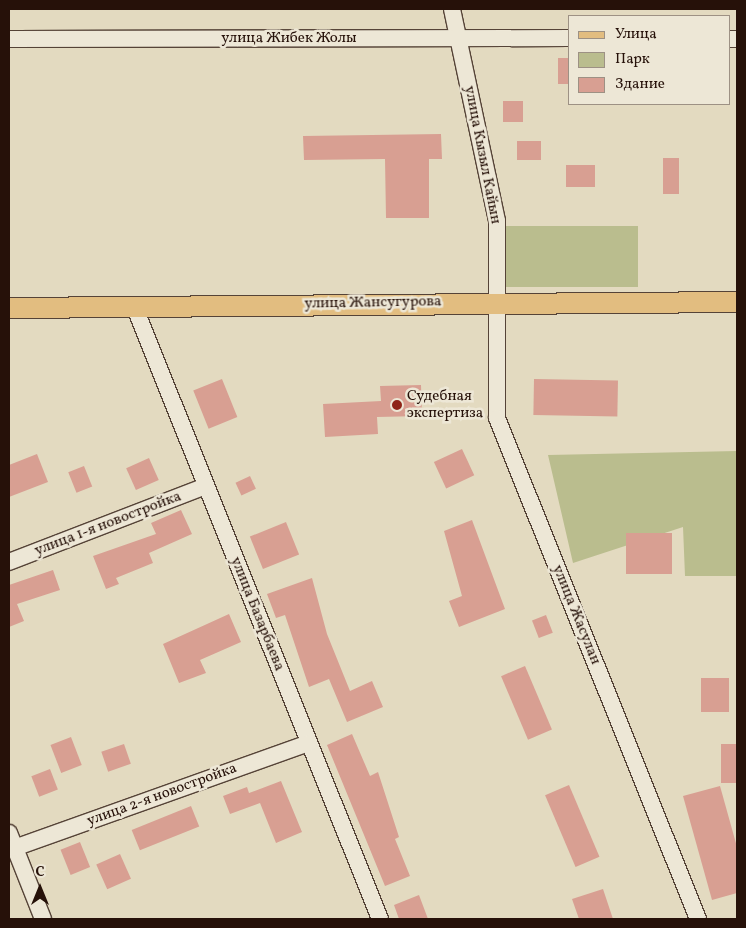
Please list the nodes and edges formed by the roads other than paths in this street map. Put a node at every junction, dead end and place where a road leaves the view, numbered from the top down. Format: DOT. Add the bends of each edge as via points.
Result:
graph roads {
  1 [pos="452,9"];
  2 [pos="457,38"];
  3 [pos="568,38"];
  4 [pos="9,39"];
  5 [pos="497,302"];
  6 [pos="737,302"];
  7 [pos="9,308"];
  8 [pos="135,308"];
  9 [pos="206,486"];
  10 [pos="9,562"];
  11 [pos="309,742"];
  12 [pos="12,841"];
  13 [pos="43,919"];
  14 [pos="380,919"];
  15 [pos="698,919"];
  1 -- 2 [label="street, улица Кызыл Кайын"];
  2 -- 3 [label="street, улица Жибек Жолы"];
  2 -- 4 [label="street, улица Жибек Жолы"];
  2 -- 5 [label="street, улица Кызыл Кайын" via="497,220"];
  5 -- 6 [label="main road, улица Жансугурова"];
  5 -- 8 [label="main road, улица Жансугурова"];
  5 -- 15 [label="street, улица Жасулан" via="497,418"];
  7 -- 8 [label="main road, улица Жансугурова"];
  8 -- 9 [label="street, улица Базарбаева"];
  9 -- 10 [label="street, улица 1-я новостройка"];
  9 -- 11 [label="street, улица Базарбаева"];
  11 -- 12 [label="street, улица 2-я новостройка"];
  11 -- 14 [label="street, улица Базарбаева"];
  12 -- 13 [label="street"];
}
